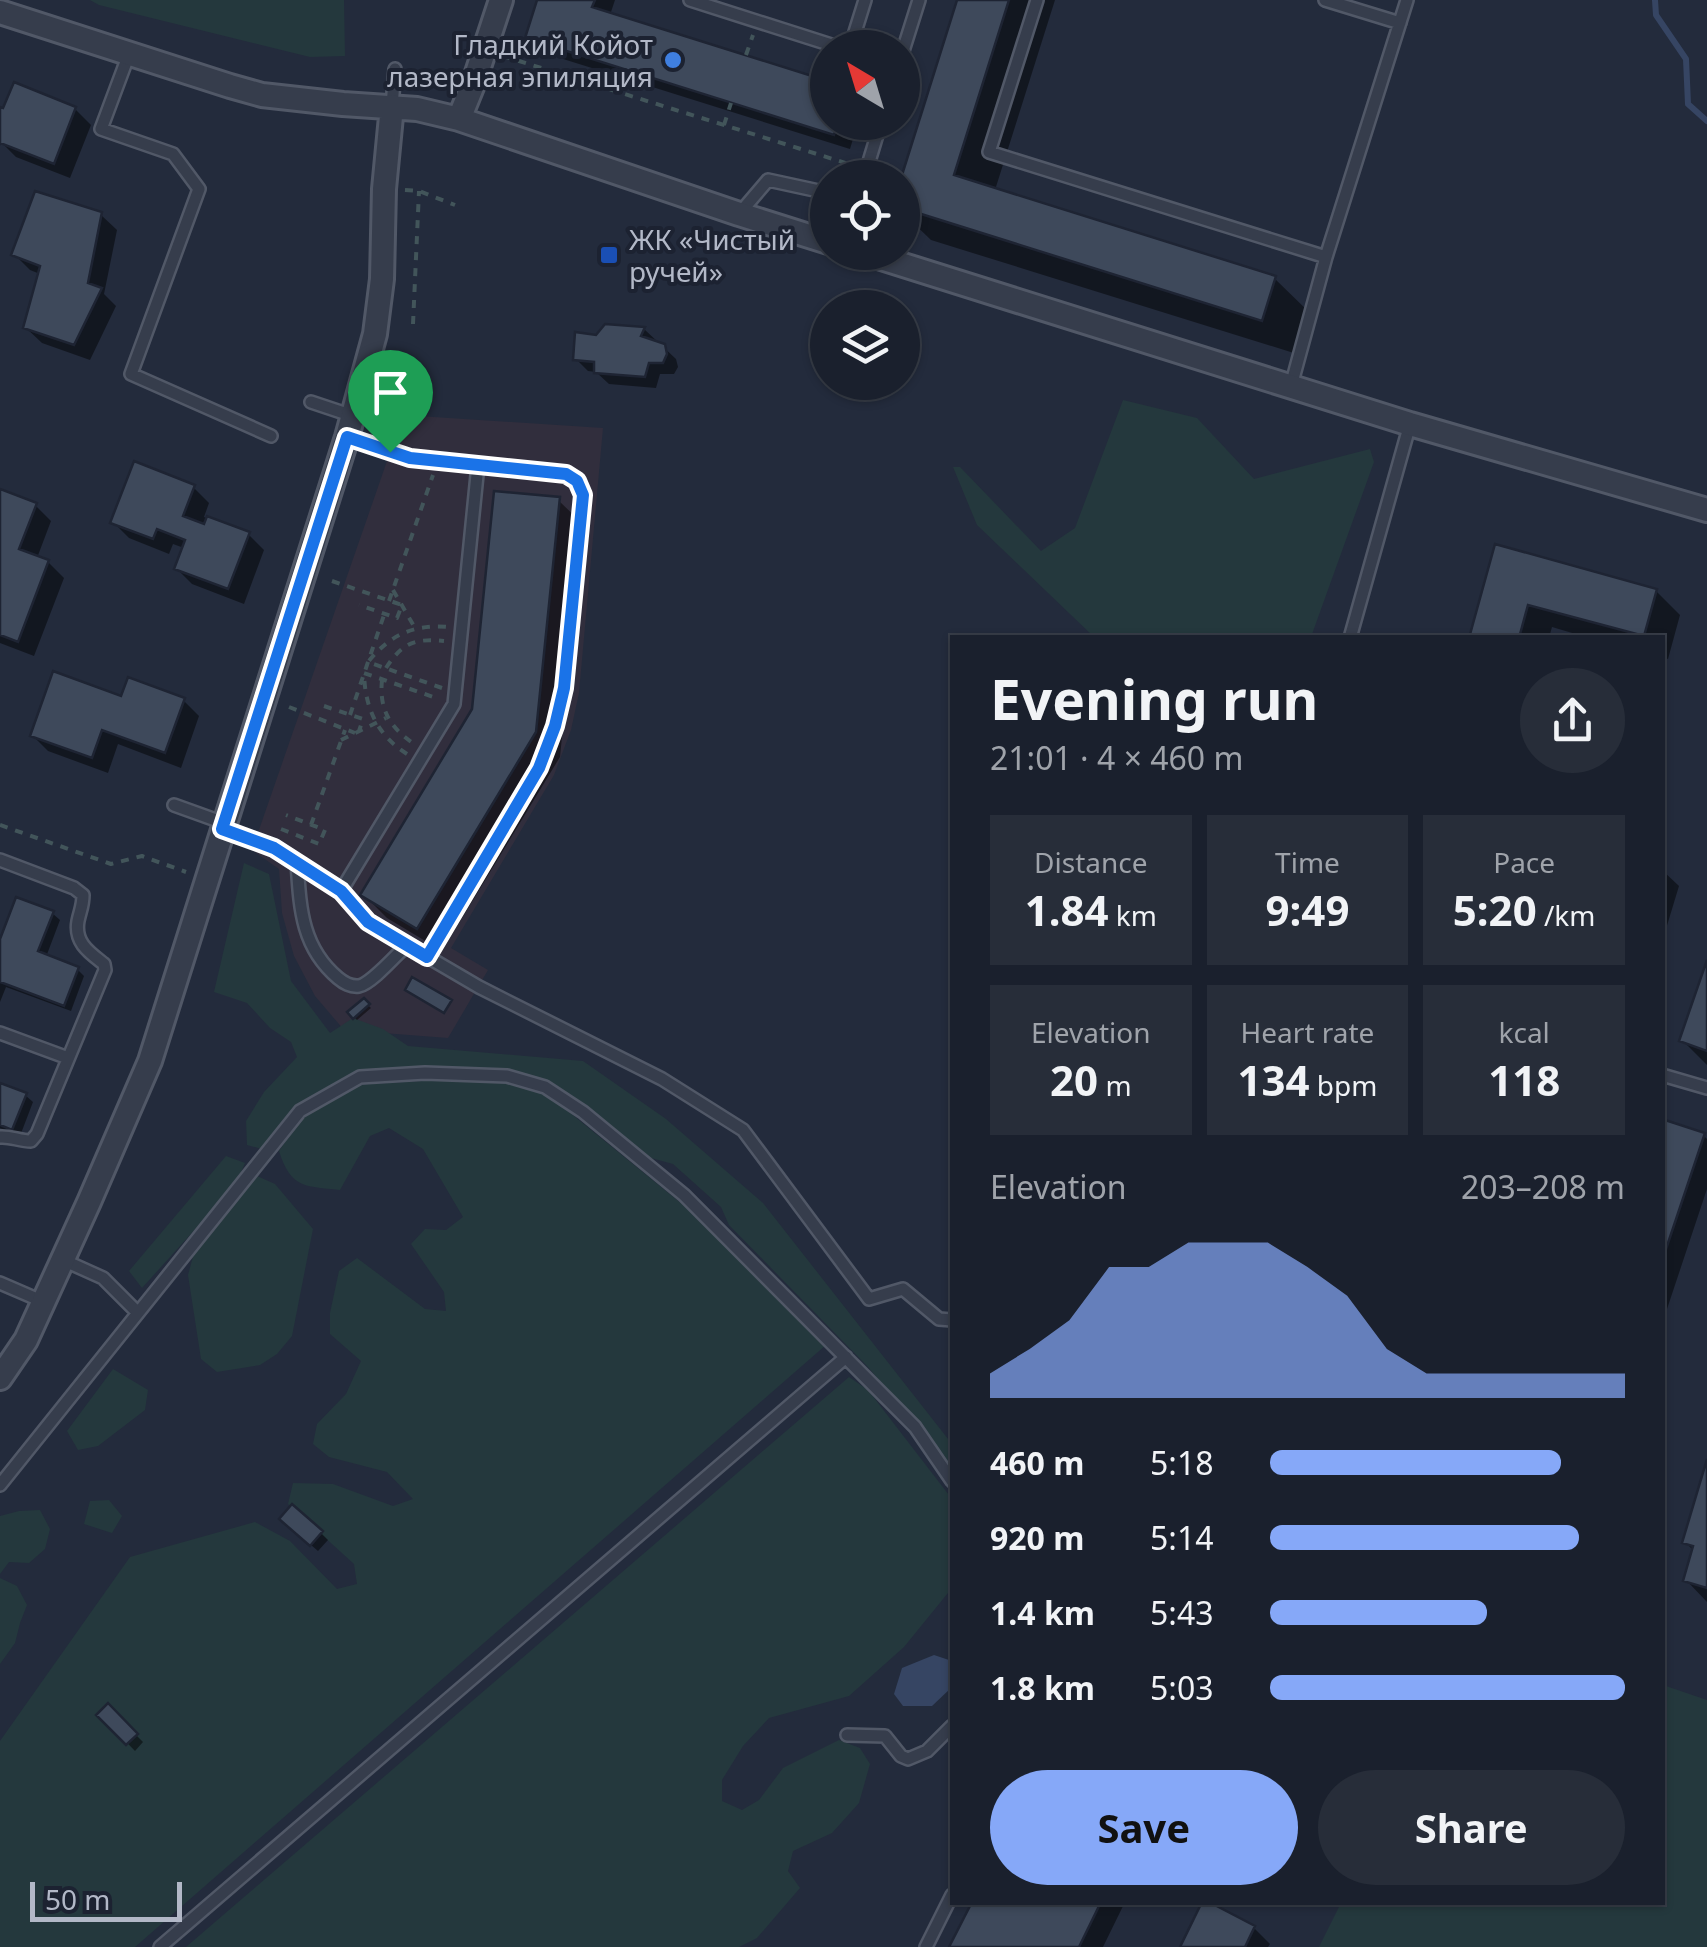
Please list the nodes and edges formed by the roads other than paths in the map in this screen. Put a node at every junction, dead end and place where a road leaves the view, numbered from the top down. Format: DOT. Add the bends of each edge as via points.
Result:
graph roads {
  1 [pos="501,0"];
  2 [pos="690,0"];
  3 [pos="865,0"];
  4 [pos="920,0"];
  5 [pos="1037,0"];
  6 [pos="1325,0"];
  7 [pos="1407,0"];
  8 [pos="0,12"];
  9 [pos="1400,23"];
  10 [pos="856,30"];
  11 [pos="910,30"];
  12 [pos="810,38"];
  13 [pos="129,54"];
  14 [pos="395,69"];
  15 [pos="392,106"];
  16 [pos="459,119"];
  17 [pos="810,189"];
  18 [pos="739,214"];
  19 [pos="810,236"];
  20 [pos="1326,257"];
  21 [pos="920,270"];
  22 [pos="1291,386"];
  23 [pos="310,402"];
  24 [pos="1410,424"];
  25 [pos="350,426"];
  26 [pos="271,436"];
  27 [pos="478,465"];
  28 [pos="1707,510"];
  29 [pos="1351,635"];
  30 [pos="174,806"];
  31 [pos="223,826"];
  32 [pos="0,860"];
  33 [pos="297,862"];
  34 [pos="341,891"];
  35 [pos="406,944"];
  36 [pos="427,957"];
  37 [pos="0,1033"];
  38 [pos="68,1058"];
  39 [pos="1665,1076"];
  40 [pos="1707,1088"];
  41 [pos="0,1137"];
  42 [pos="63,1260"];
  43 [pos="0,1283"];
  44 [pos="44,1302"];
  45 [pos="138,1312"];
  46 [pos="950,1320"];
  47 [pos="846,1357"];
  48 [pos="0,1378"];
  49 [pos="950,1478"];
  50 [pos="0,1484"];
  51 [pos="950,1728"];
  52 [pos="846,1736"];
  53 [pos="950,1899"];
  54 [pos="160,1947"];
  55 [pos="926,1947"];
  1 -- 16 [label="street"];
  2 -- 12 [label="lane"];
  3 -- 10 [label="lane"];
  4 -- 11 [label="lane"];
  5 -- 20 [label="lane" via="989,152"];
  6 -- 9 [label="lane"];
  7 -- 9 [label="lane"];
  8 -- 13 [label="street"];
  9 -- 20 [label="lane"];
  13 -- 15 [label="street" via="262,95"];
  13 -- 26 [label="lane" via="101,128 173,154 199,189 131,374"];
  14 -- 15 [label="lane"];
  15 -- 16 [label="street"];
  15 -- 25 [label="street" via="375,334"];
  16 -- 18 [label="street"];
  17 -- 18 [label="lane" via="768,180"];
  18 -- 19 [label="street"];
  20 -- 22 [label="lane"];
  21 -- 22 [label="street"];
  22 -- 24 [label="street"];
  23 -- 25 [label="lane"];
  24 -- 28 [label="street"];
  24 -- 29 [label="lane"];
  25 -- 27 [label="lane" via="410,458"];
  25 -- 31 [label="street"];
  27 -- 34 [label="lane" via="455,699"];
  27 -- 36 [label="lane" via="566,474 583,495 564,688 539,768"];
  30 -- 31 [label="lane"];
  31 -- 33 [label="lane"];
  31 -- 42 [label="street" via="150,1061"];
  32 -- 38 [label="lane" via="83,895 78,936 104,970"];
  33 -- 34 [label="lane"];
  33 -- 35 [label="lane" via="312,948 346,984 366,982"];
  34 -- 35 [label="lane" via="368,922"];
  35 -- 36 [label="lane"];
  36 -- 46 [label="lane" via="743,1130 869,1300 903,1289"];
  37 -- 38 [label="lane"];
  38 -- 41 [label="lane" via="37,1134 22,1141"];
  39 -- 40 [label="lane"];
  42 -- 44 [label="street"];
  42 -- 45 [label="lane" via="103,1278"];
  43 -- 44 [label="lane"];
  44 -- 48 [label="street"];
  45 -- 47 [label="lane" via="300,1110 360,1077 507,1076 545,1087 584,1112 684,1194"];
  45 -- 50 [label="lane"];
  47 -- 49 [label="lane" via="914,1427"];
  47 -- 54 [label="lane"];
  51 -- 52 [label="lane" via="927,1752 908,1759 885,1736"];
  53 -- 55 [label="lane"];
}
